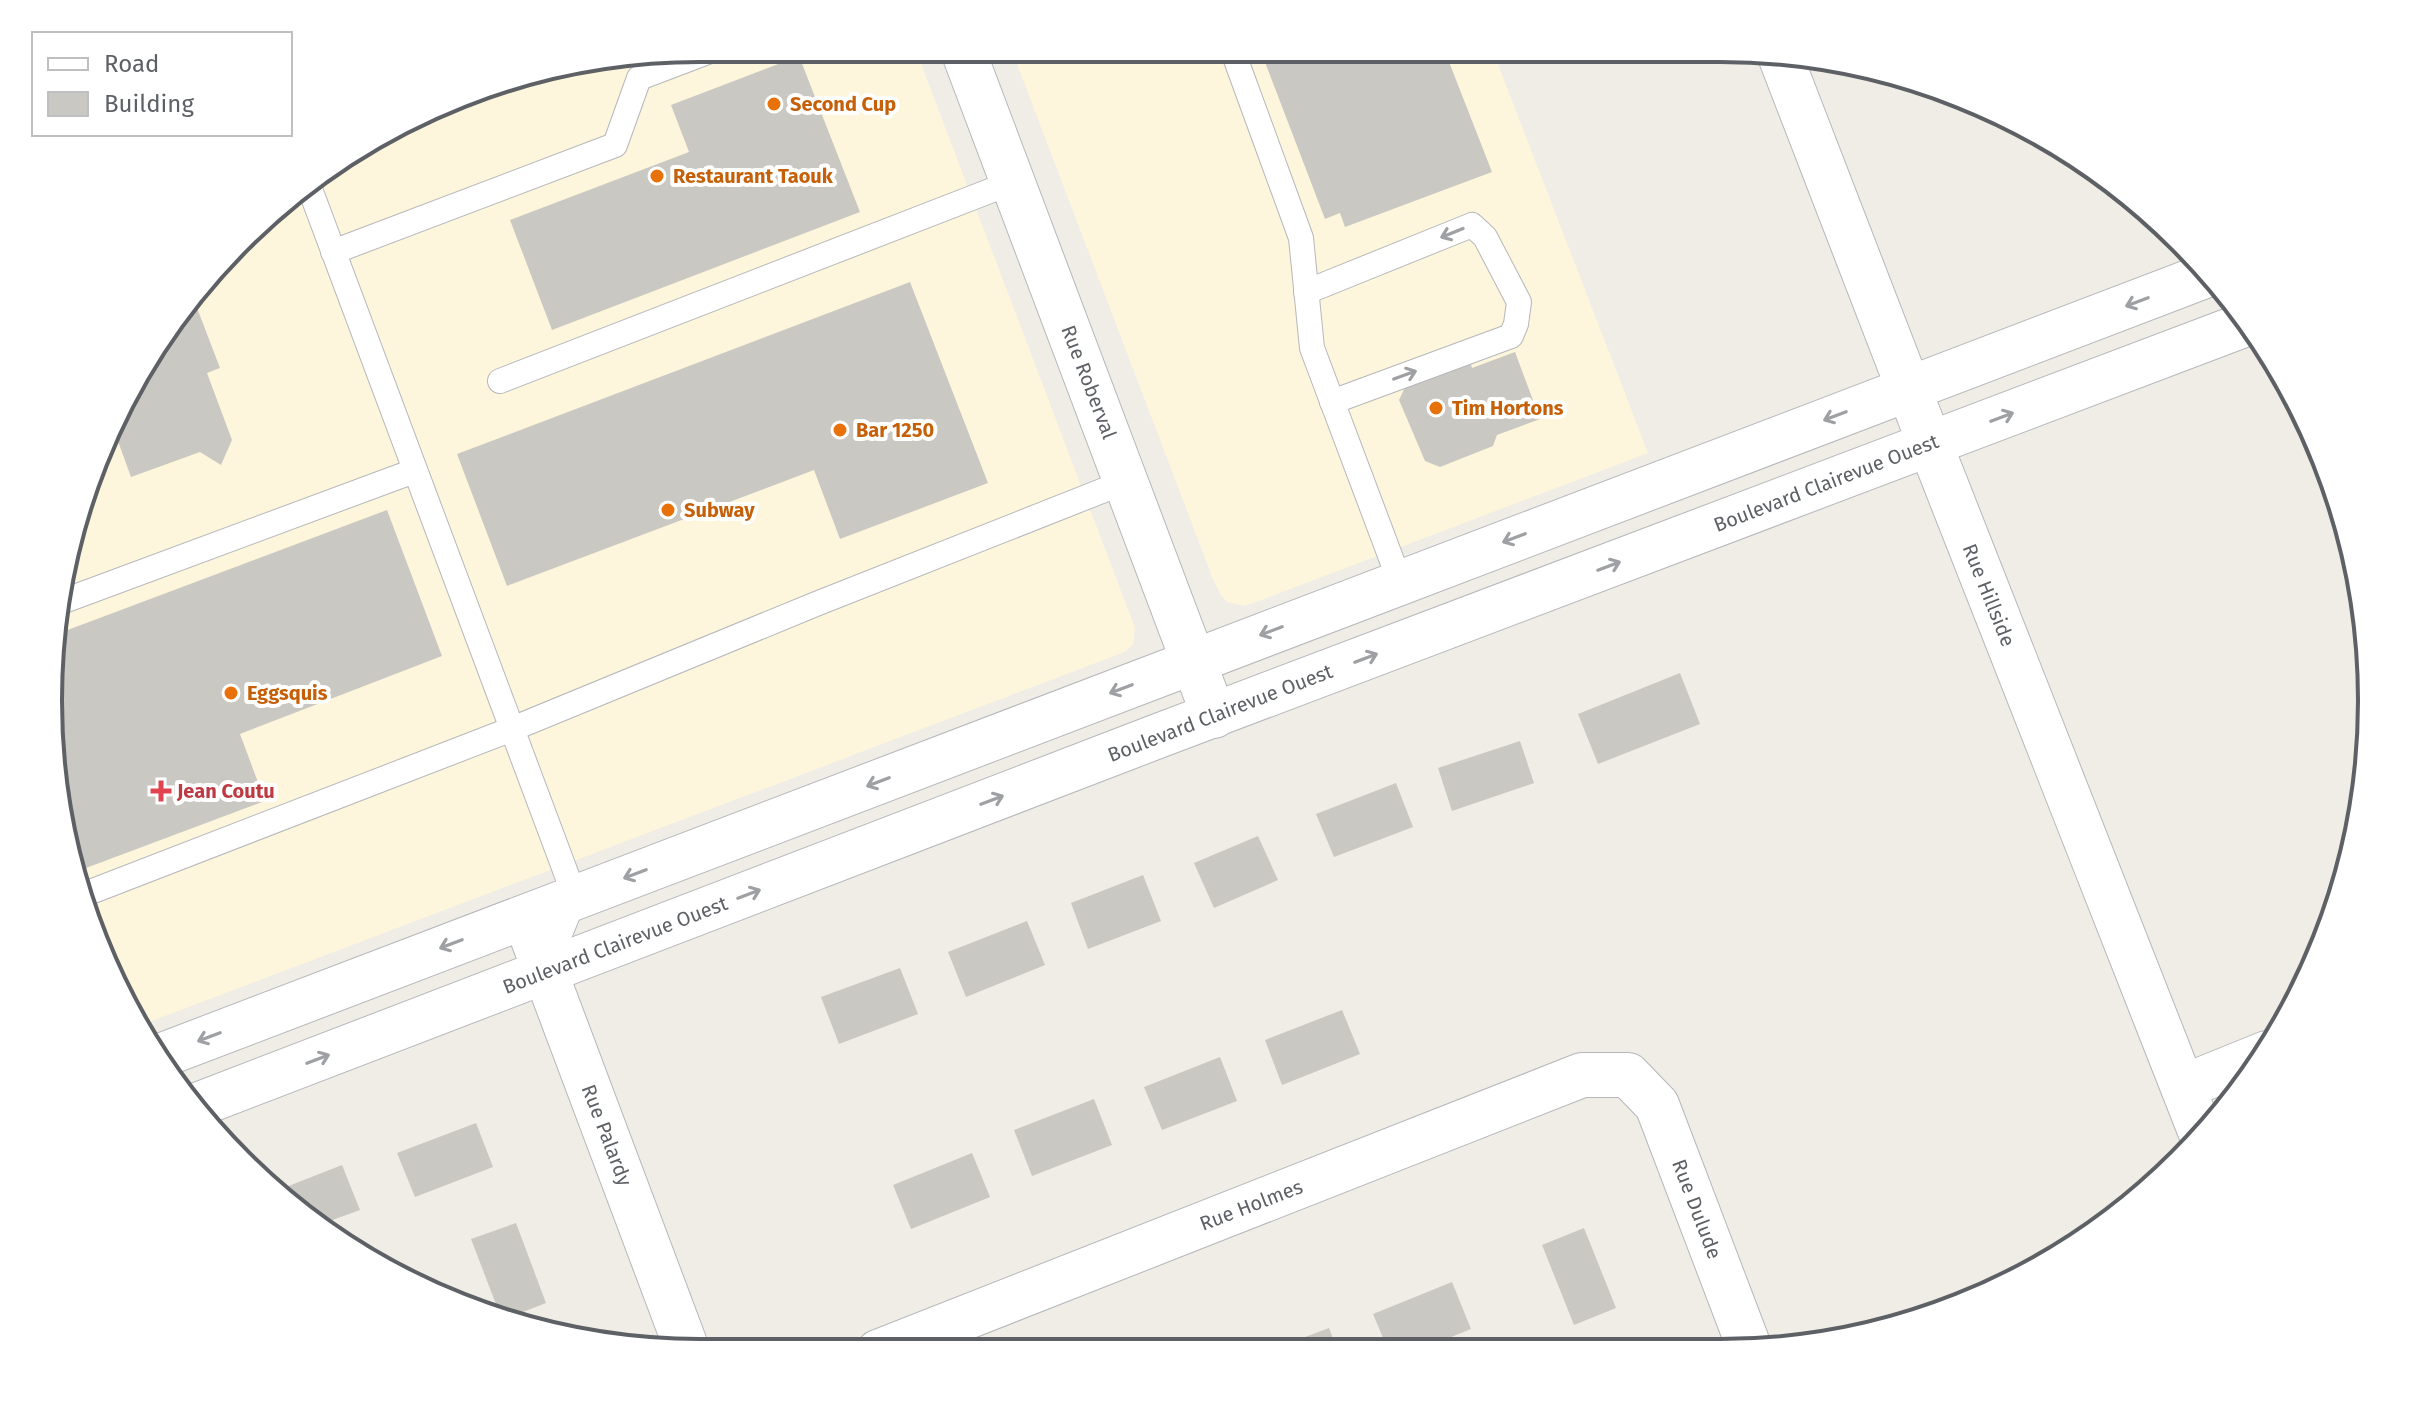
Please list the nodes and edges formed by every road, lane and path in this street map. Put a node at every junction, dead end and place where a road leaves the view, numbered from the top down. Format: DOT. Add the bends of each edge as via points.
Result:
graph roads {
  1 [pos="680,62"];
  2 [pos="967,62"];
  3 [pos="1237,62"];
  4 [pos="1784,65"];
  5 [pos="1013,182"];
  6 [pos="312,194"];
  7 [pos="333,252"];
  8 [pos="2198,278"];
  9 [pos="1306,292"];
  10 [pos="2237,328"];
  11 [pos="500,381"];
  12 [pos="1908,388"];
  13 [pos="1332,402"];
  14 [pos="1930,444"];
  15 [pos="414,471"];
  16 [pos="1127,481"];
  17 [pos="1400,582"];
  18 [pos="70,599"];
  19 [pos="1193,661"];
  20 [pos="1214,716"];
  21 [pos="512,729"];
  22 [pos="92,891"];
  23 [pos="575,897"];
  24 [pos="525,918"];
  25 [pos="546,972"];
  26 [pos="169,1053"];
  27 [pos="2245,1062"];
  28 [pos="1628,1075"];
  29 [pos="2183,1087"];
  30 [pos="205,1102"];
  31 [pos="2197,1124"];
  32 [pos="1746,1338"];
  33 [pos="683,1339"];
  34 [pos="911,1339"];
  1 -- 7 [label="lane" via="639,78 615,145"];
  2 -- 5 [label="street, Rue Roberval"];
  3 -- 9 [label="lane" via="1301,238"];
  4 -- 12 [label="street, Rue Hillside"];
  5 -- 11 [label="lane"];
  5 -- 16 [label="street, Rue Roberval"];
  6 -- 7 [label="lane"];
  7 -- 15 [label="lane"];
  8 -- 12 [label="street, one-way"];
  9 -- 13 [label="lane" via="1312,348"];
  13 -- 9 [label="lane, one-way" via="1511,336 1519,302 1485,237 1472,225"];
  14 -- 10 [label="street, Boulevard Clairevue Ouest, one-way"];
  12 -- 14 [label="street, Rue Hillside"];
  12 -- 17 [label="street, one-way"];
  13 -- 17 [label="lane"];
  20 -- 14 [label="street, Boulevard Clairevue Ouest, one-way"];
  14 -- 29 [label="street, Rue Hillside"];
  15 -- 18 [label="lane"];
  15 -- 21 [label="lane"];
  16 -- 19 [label="street, Rue Roberval"];
  16 -- 21 [label="lane"];
  17 -- 19 [label="street, one-way"];
  19 -- 20 [label="street, Rue Roberval"];
  19 -- 23 [label="street, one-way"];
  25 -- 20 [label="street, Boulevard Clairevue Ouest, one-way"];
  21 -- 22 [label="lane"];
  21 -- 23 [label="lane"];
  23 -- 24 [label="street"];
  23 -- 25 [label="lane"];
  24 -- 25 [label="street, Rue Palardy"];
  24 -- 26 [label="street, one-way"];
  30 -- 25 [label="street, Boulevard Clairevue Ouest, one-way"];
  25 -- 33 [label="street, Rue Palardy"];
  27 -- 29 [label="street"];
  28 -- 32 [label="street, Rue Dulude" via="1657,1105"];
  28 -- 34 [label="street, Rue Holmes" via="1582,1075"];
  29 -- 31 [label="street, Rue Hillside"];
}
